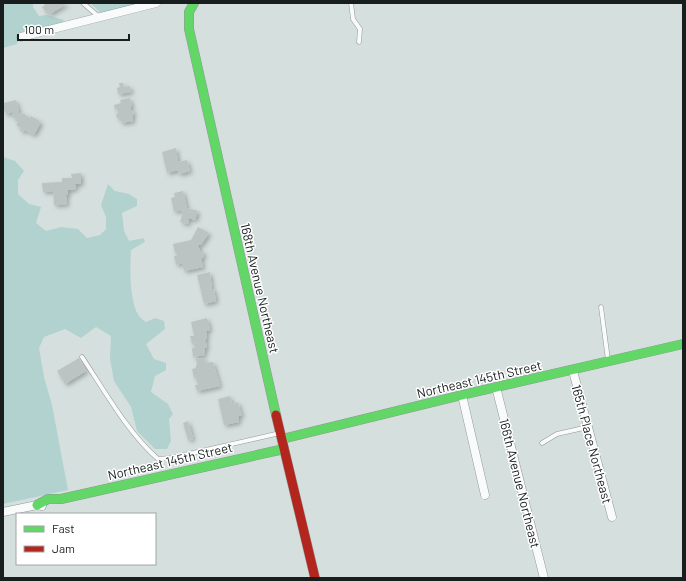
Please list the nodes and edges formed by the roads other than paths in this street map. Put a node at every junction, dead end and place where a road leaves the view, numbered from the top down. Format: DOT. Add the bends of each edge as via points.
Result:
graph roads {
  1 [pos="83,3"];
  2 [pos="156,3"];
  3 [pos="194,3"];
  4 [pos="351,3"];
  5 [pos="100,17"];
  6 [pos="21,37"];
  7 [pos="359,42"];
  8 [pos="601,307"];
  9 [pos="683,344"];
  10 [pos="82,357"];
  11 [pos="608,362"];
  12 [pos="573,370"];
  13 [pos="496,387"];
  14 [pos="462,395"];
  15 [pos="588,427"];
  16 [pos="281,436"];
  17 [pos="542,443"];
  18 [pos="284,449"];
  19 [pos="485,495"];
  20 [pos="37,505"];
  21 [pos="3,512"];
  22 [pos="612,517"];
  23 [pos="315,578"];
  24 [pos="544,578"];
  1 -- 5 [label="lane"];
  2 -- 5 [label="street"];
  3 -- 16 [label="street, 168th Avenue Northeast" via="189,12 189,29"];
  4 -- 7 [label="lane" via="353,19 360,29"];
  5 -- 6 [label="street"];
  8 -- 11 [label="lane"];
  9 -- 11 [label="street, Northeast 145th Street"];
  10 -- 16 [label="lane" via="128,426 158,459"];
  11 -- 12 [label="street, Northeast 145th Street"];
  12 -- 13 [label="street, Northeast 145th Street"];
  12 -- 15 [label="street, 165th Place Northeast"];
  13 -- 14 [label="street, Northeast 145th Street"];
  13 -- 24 [label="street, 166th Avenue Northeast"];
  14 -- 16 [label="street, Northeast 145th Street"];
  14 -- 19 [label="street"];
  15 -- 17 [label="lane" via="557,434"];
  15 -- 22 [label="street, 165th Place Northeast"];
  16 -- 18 [label="street, 168th Avenue Northeast"];
  18 -- 20 [label="street, Northeast 145th Street" via="61,499 41,501"];
  18 -- 23 [label="street, 168th Avenue Northeast"];
  20 -- 21 [label="street, Northeast 145th Street"];
}
